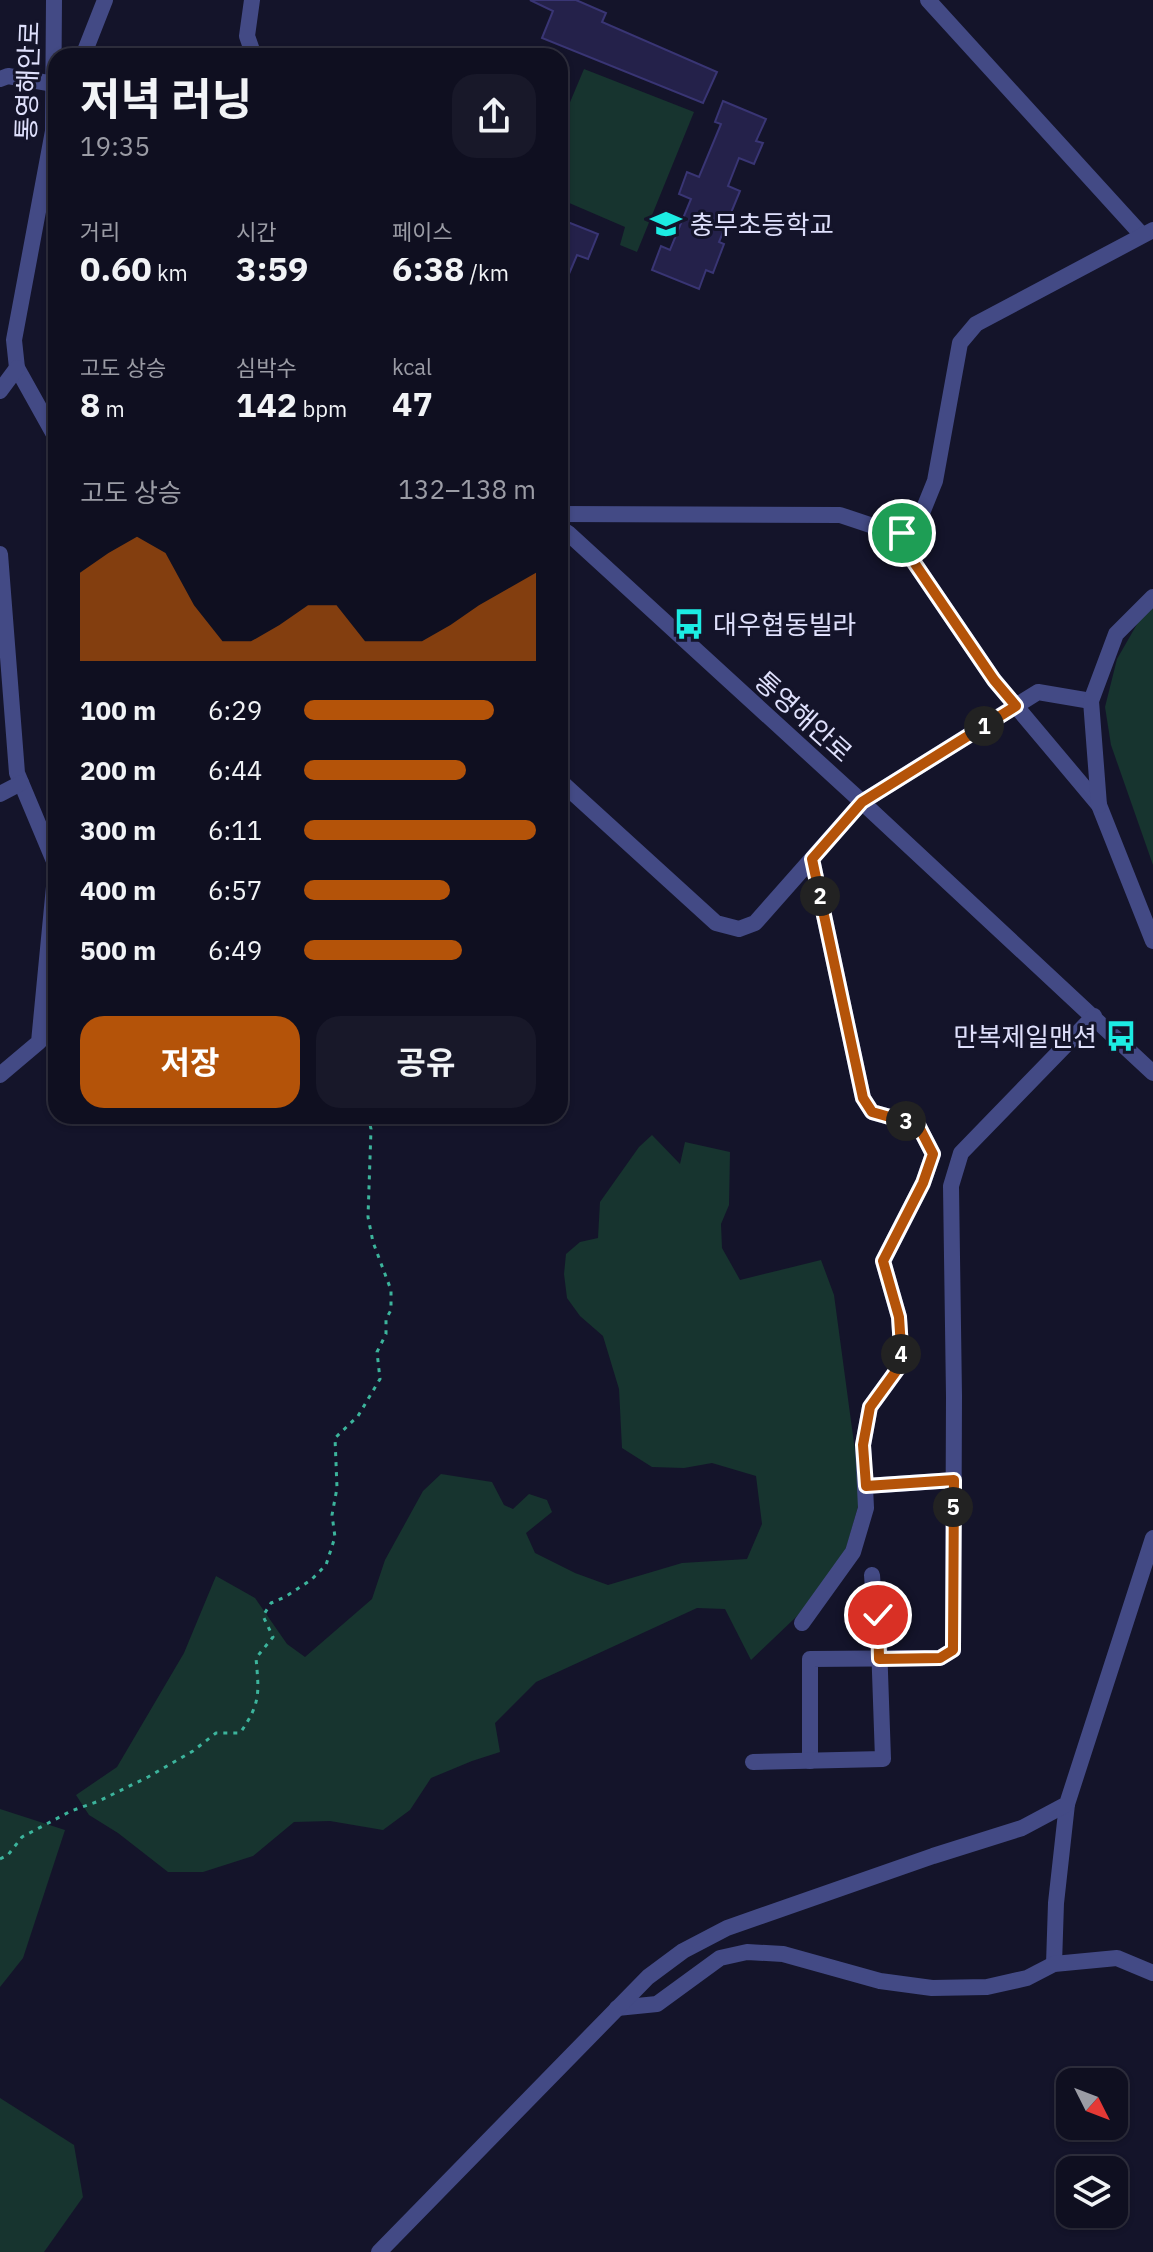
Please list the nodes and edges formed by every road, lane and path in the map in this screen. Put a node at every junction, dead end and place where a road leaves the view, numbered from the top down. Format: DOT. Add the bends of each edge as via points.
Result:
graph roads {
  1 [pos="54,0"];
  2 [pos="105,0"];
  3 [pos="252,0"];
  4 [pos="928,0"];
  5 [pos="54,48"];
  6 [pos="86,48"];
  7 [pos="251,48"];
  8 [pos="0,79"];
  9 [pos="48,83"];
  10 [pos="48,164"];
  11 [pos="1148,232"];
  12 [pos="17,368"];
  13 [pos="0,391"];
  14 [pos="48,424"];
  15 [pos="568,514"];
  16 [pos="568,533"];
  17 [pos="894,533"];
  18 [pos="0,554"];
  19 [pos="1153,597"];
  20 [pos="1091,701"];
  21 [pos="1016,706"];
  22 [pos="21,783"];
  23 [pos="568,788"];
  24 [pos="0,794"];
  25 [pos="862,802"];
  26 [pos="1099,805"];
  27 [pos="48,847"];
  28 [pos="812,859"];
  29 [pos="1153,941"];
  30 [pos="48,949"];
  31 [pos="1094,1016"];
  32 [pos="1153,1073"];
  33 [pos="0,1075"];
  34 [pos="369,1124"];
  35 [pos="954,1480"];
  36 [pos="866,1486"];
  37 [pos="1153,1538"];
  38 [pos="872,1575"];
  39 [pos="802,1623"];
  40 [pos="879,1659"];
  41 [pos="810,1761"];
  42 [pos="753,1762"];
  43 [pos="1067,1804"];
  44 [pos="0,1859"];
  45 [pos="1054,1964"];
  46 [pos="1153,1973"];
  47 [pos="617,2008"];
  48 [pos="379,2252"];
  1 -- 5 [label="street, 통영해안로"];
  2 -- 6 [label="street"];
  3 -- 7 [label="street" via="247,36"];
  4 -- 11 [label="street"];
  8 -- 9 [label="street"];
  10 -- 12 [label="street, 통영해안로" via="14,340"];
  11 -- 17 [label="street" via="968,333 960,343 935,481 920,518"];
  12 -- 13 [label="street"];
  12 -- 14 [label="street, 통영해안로"];
  15 -- 17 [label="street" via="840,515"];
  16 -- 25 [label="street, 통영해안로"];
  17 -- 21 [label="street"];
  18 -- 22 [label="street"];
  19 -- 20 [label="street" via="1116,634"];
  20 -- 21 [label="street" via="1038,692"];
  20 -- 26 [label="street"];
  21 -- 25 [label="street"];
  21 -- 26 [label="street"];
  22 -- 24 [label="street"];
  22 -- 27 [label="street"];
  23 -- 28 [label="street" via="716,923 739,929 755,923"];
  25 -- 28 [label="street"];
  25 -- 31 [label="street, 통영해안로"];
  26 -- 29 [label="street"];
  28 -- 36 [label="street" via="863,1098 872,1112 918,1125 933,1154 883,1261 899,1317 902,1363 870,1407 863,1445"];
  30 -- 33 [label="street" via="39,1042"];
  31 -- 32 [label="street, 통영해안로"];
  31 -- 35 [label="street" via="961,1153 951,1186"];
  34 -- 44 [label="path" via="368,1217 391,1290 386,1334 377,1352 380,1379 358,1416 335,1438 335,1537 326,1565 271,1603 263,1616 273,1637 256,1658 254,1713 240,1733 216,1733 148,1777 22,1837"];
  35 -- 36 [label="street"];
  35 -- 40 [label="street" via="953,1650 940,1658"];
  36 -- 39 [label="street" via="866,1508 853,1552"];
  37 -- 43 [label="street"];
  38 -- 40 [label="street"];
  40 -- 41 [label="street" via="810,1659"];
  40 -- 41 [label="street" via="883,1759"];
  41 -- 42 [label="street"];
  43 -- 45 [label="street"];
  43 -- 47 [label="street" via="1022,1828 727,1928 683,1951"];
  45 -- 46 [label="street" via="1117,1958"];
  45 -- 47 [label="street" via="1027,1978 987,1987 932,1988 880,1981 783,1954 747,1952 720,1958 657,2004"];
  47 -- 48 [label="street"];
}
